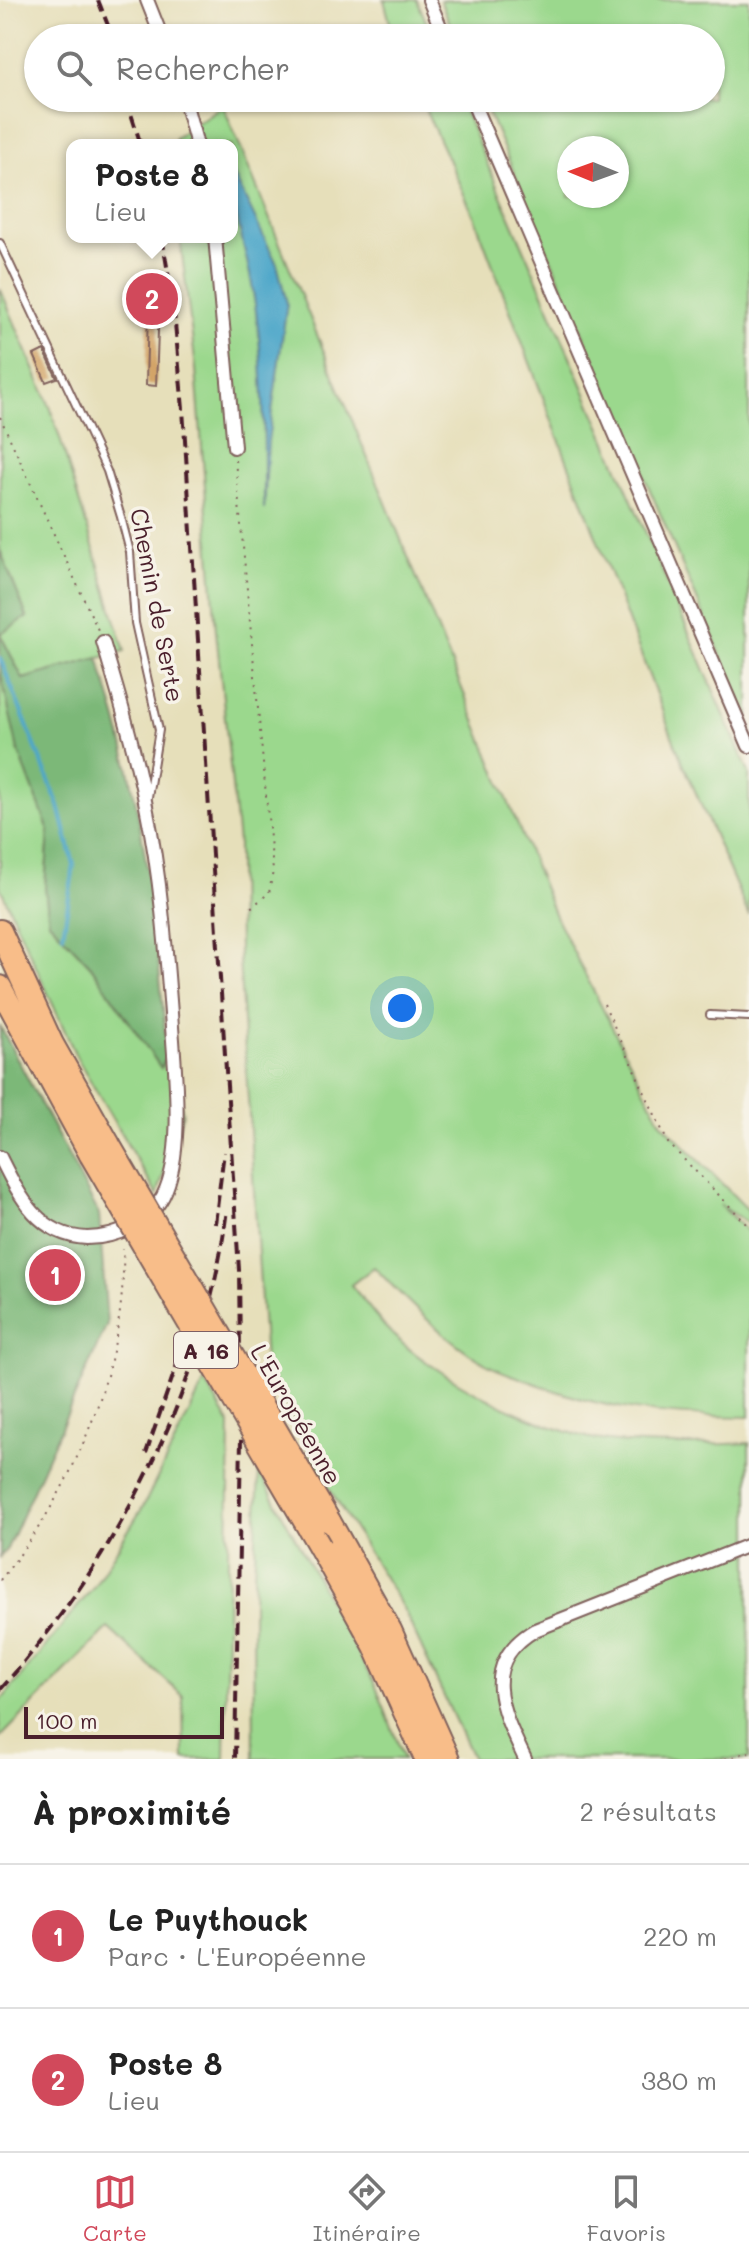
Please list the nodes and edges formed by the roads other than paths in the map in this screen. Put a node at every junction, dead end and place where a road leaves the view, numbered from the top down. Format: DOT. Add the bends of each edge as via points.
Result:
graph roads {
  1 [pos="147,0"];
  2 [pos="429,0"];
  3 [pos="156,24"];
  4 [pos="439,24"];
  5 [pos="188,112"];
  6 [pos="477,112"];
  7 [pos="195,139"];
  8 [pos="0,243"];
  9 [pos="216,243"];
  10 [pos="234,447"];
  11 [pos="103,642"];
  12 [pos="749,746"];
  13 [pos="147,808"];
  14 [pos="0,931"];
  15 [pos="0,987"];
  16 [pos="710,1015"];
  17 [pos="749,1017"];
  18 [pos="100,1150"];
  19 [pos="0,1157"];
  20 [pos="749,1545"];
  21 [pos="426,1759"];
  22 [pos="448,1759"];
  23 [pos="525,1759"];
  1 -- 3 [label="street"];
  2 -- 4 [label="street"];
  5 -- 7 [label="street"];
  6 -- 12 [label="street"];
  8 -- 13 [label="lane, Chemin de Serte" via="107,471 121,517 130,552 135,623 159,730"];
  9 -- 10 [label="street"];
  11 -- 13 [label="street"];
  13 -- 19 [label="street, Chemin de Serte" via="166,949 176,1084 171,1168 157,1204 123,1232 84,1237 52,1229 27,1205"];
  14 -- 18 [label="highway, L'Européenne / A 16"];
  15 -- 18 [label="highway, L'Européenne / A 16"];
  16 -- 17 [label="lane"];
  18 -- 21 [label="highway, L'Européenne / A 16, bridge" via="375,1646"];
  18 -- 22 [label="highway, L'Européenne / A 16, bridge" via="329,1521 397,1644"];
  20 -- 23 [label="street" via="520,1640 502,1667 499,1692"];
}
